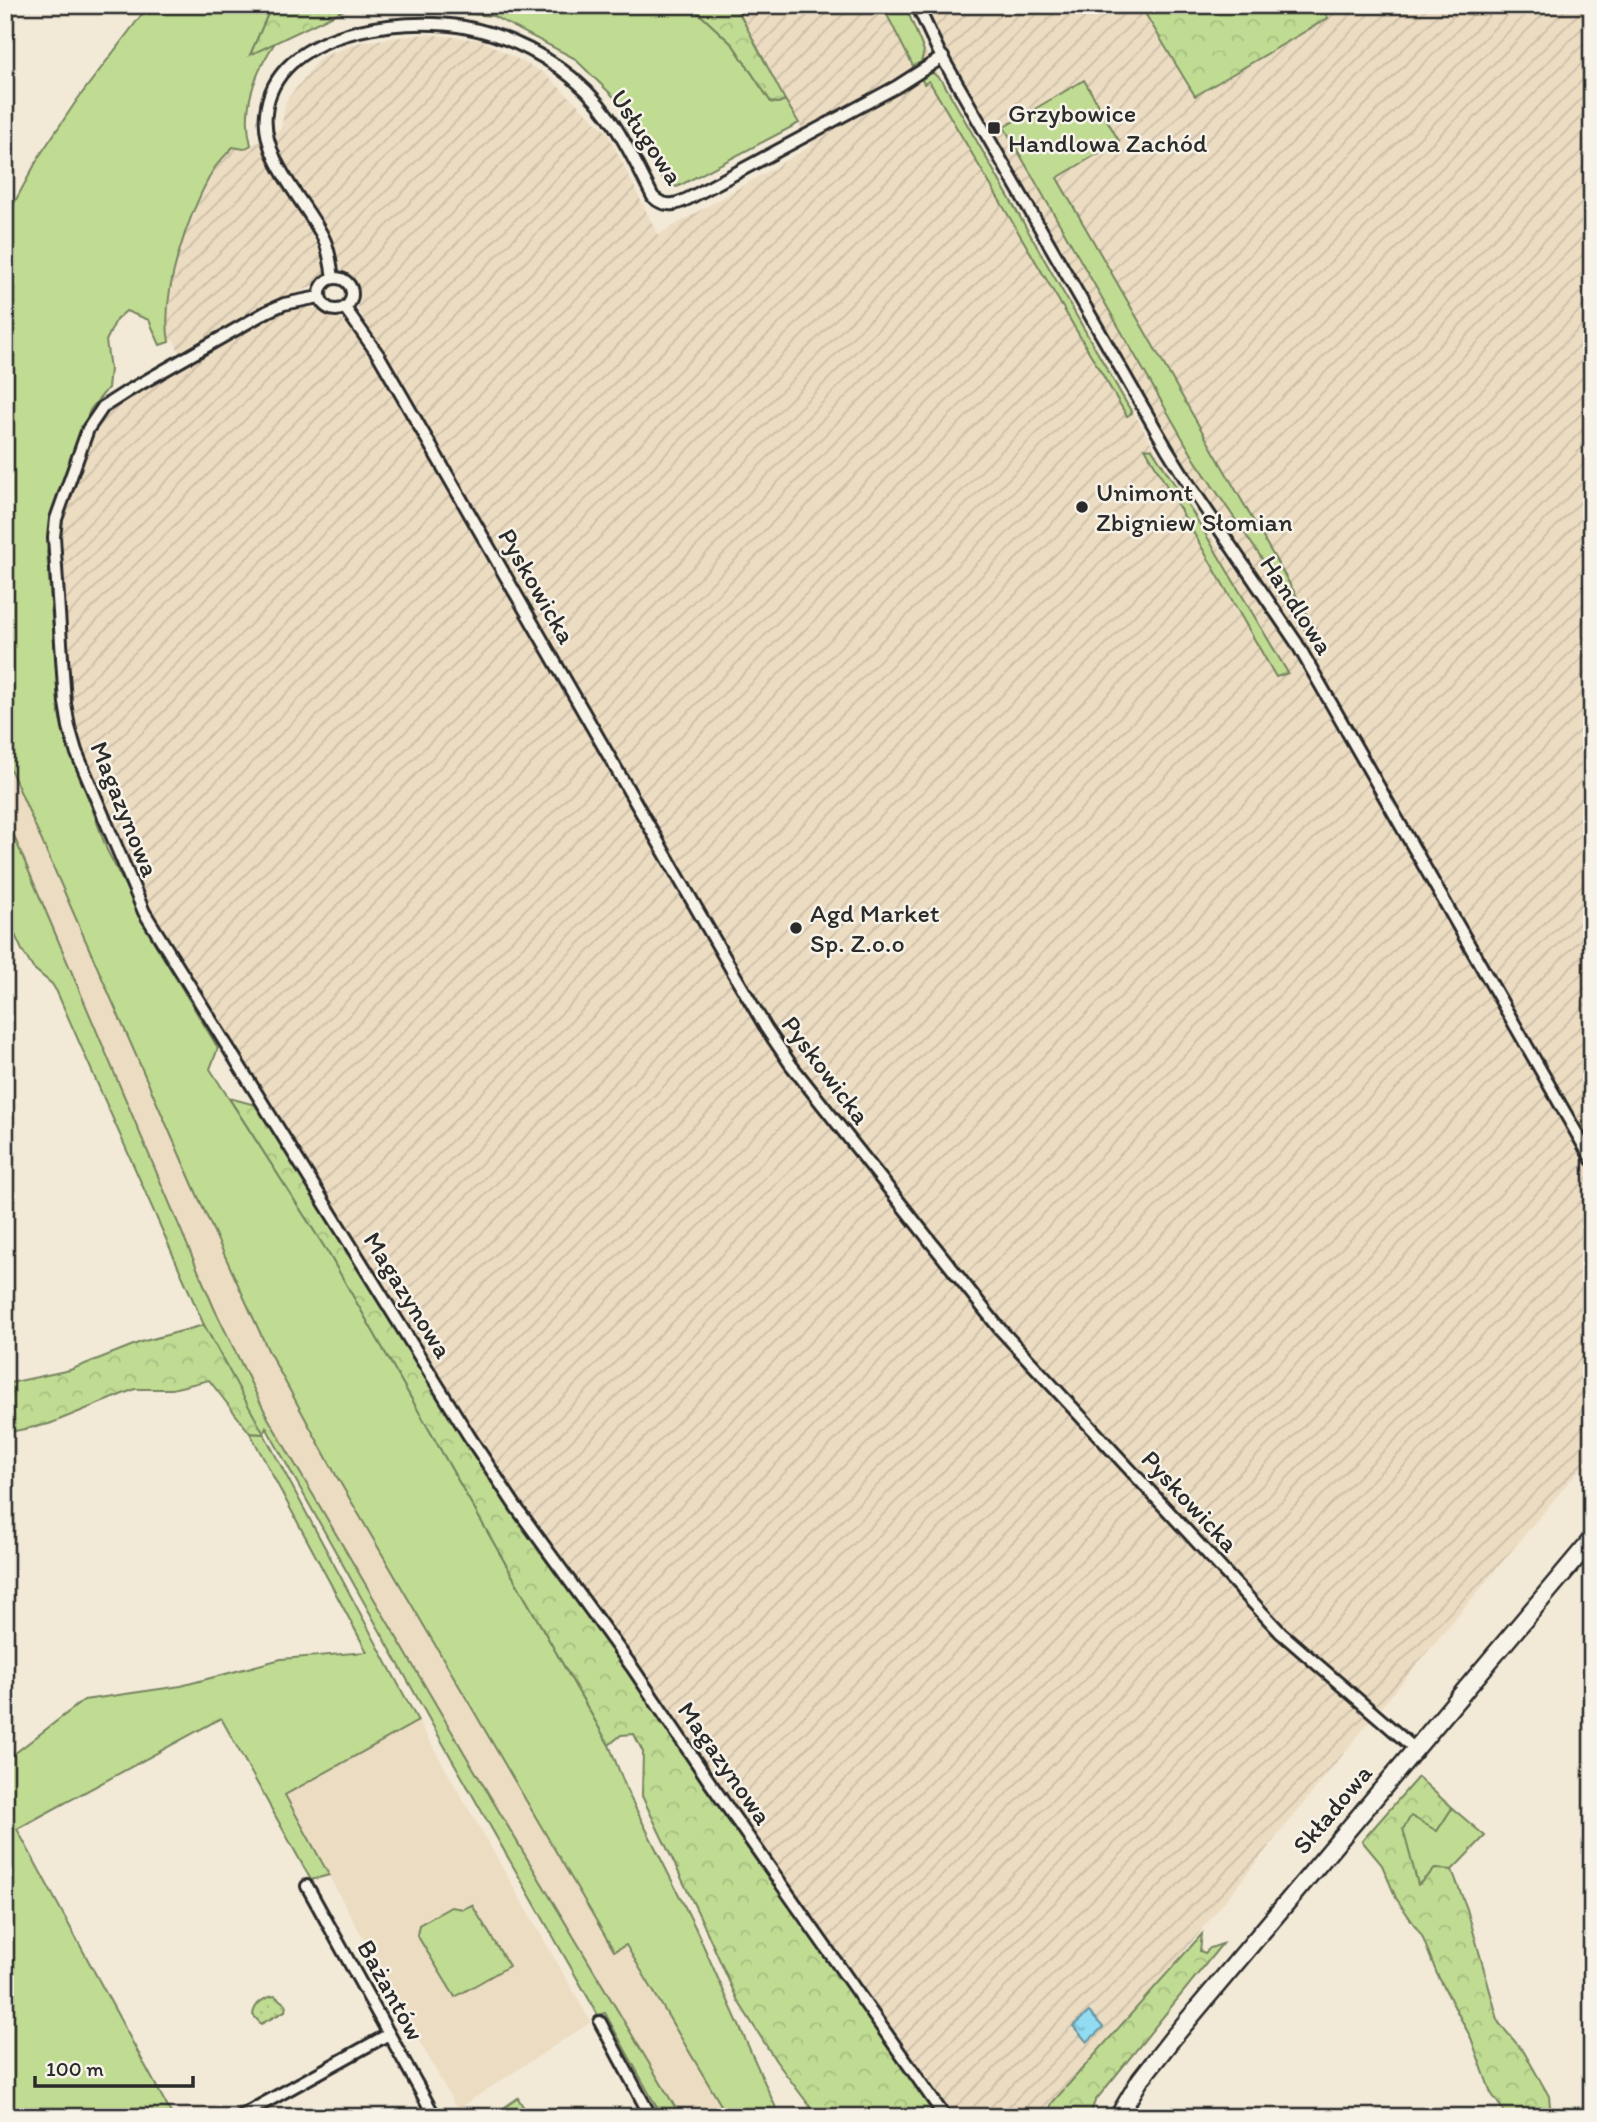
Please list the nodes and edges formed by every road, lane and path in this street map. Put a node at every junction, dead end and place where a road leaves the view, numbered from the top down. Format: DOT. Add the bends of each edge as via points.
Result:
graph roads {
  1 [pos="917,5"];
  2 [pos="943,57"];
  3 [pos="333,278"];
  4 [pos="319,297"];
  5 [pos="345,307"];
  6 [pos="1592,1160"];
  7 [pos="1592,1539"];
  8 [pos="1415,1749"];
  9 [pos="307,1886"];
  10 [pos="600,2022"];
  11 [pos="389,2034"];
  12 [pos="239,2117"];
  13 [pos="435,2117"];
  14 [pos="651,2117"];
  15 [pos="945,2117"];
  16 [pos="1118,2117"];
  1 -- 2 [label="street, Handlowa"];
  2 -- 3 [label="street, Usługowa" via="671,205 653,197 627,142 600,104 569,75 528,49 482,31 431,23 382,27 336,39 285,68 272,88 265,122 271,150 325,242"];
  2 -- 6 [label="street, Handlowa" via="1178,466 1303,654"];
  3 -- 4 [label="street" via="323,284"];
  3 -- 5 [label="street" via="351,289"];
  4 -- 5 [label="street" via="329,309"];
  4 -- 15 [label="street, Magazynowa" via="268,311 103,407 88,429 54,537 65,703 76,751 144,912 516,1507"];
  5 -- 8 [label="street, Pyskowicka" via="379,356 745,994 791,1065 999,1328 1281,1633"];
  7 -- 8 [label="main road, Składowa"];
  8 -- 16 [label="main road, Składowa" via="1172,2039"];
  9 -- 11 [label="street, Bażantów"];
  10 -- 14 [label="street"];
  11 -- 12 [label="street"];
  11 -- 13 [label="street, Bażantów"];
}
